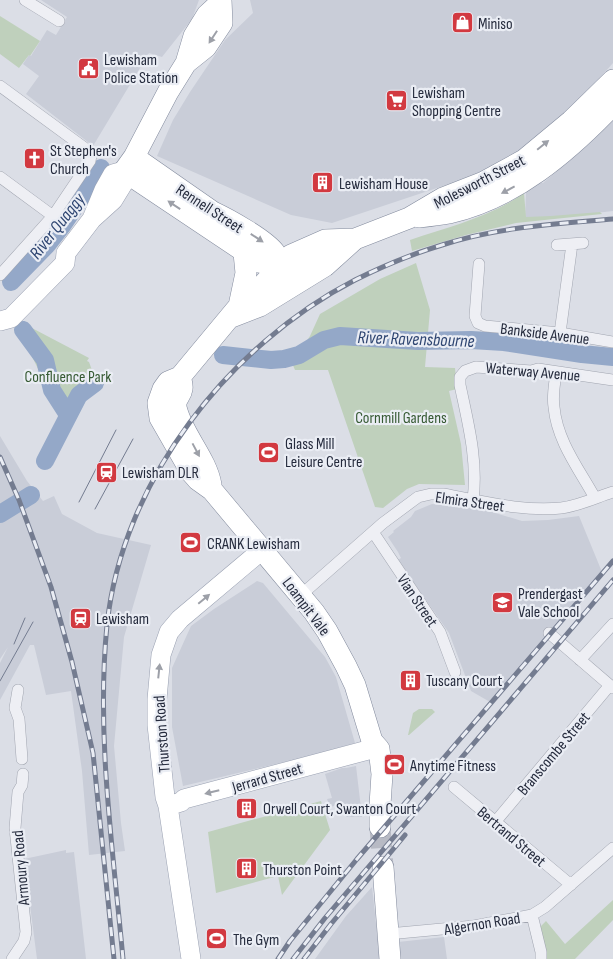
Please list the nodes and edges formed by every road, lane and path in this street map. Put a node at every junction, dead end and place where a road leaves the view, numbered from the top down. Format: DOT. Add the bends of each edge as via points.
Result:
graph roads {
  1 [pos="25,0"];
  2 [pos="221,1"];
  3 [pos="59,22"];
  4 [pos="613,80"];
  5 [pos="0,86"];
  6 [pos="613,105"];
  7 [pos="129,164"];
  8 [pos="0,177"];
  9 [pos="52,216"];
  10 [pos="409,218"];
  11 [pos="557,244"];
  12 [pos="348,246"];
  13 [pos="244,253"];
  14 [pos="479,264"];
  15 [pos="281,265"];
  16 [pos="0,275"];
  17 [pos="247,303"];
  18 [pos="1,320"];
  19 [pos="560,333"];
  20 [pos="613,342"];
  21 [pos="556,372"];
  22 [pos="180,377"];
  23 [pos="613,380"];
  24 [pos="613,492"];
  25 [pos="595,498"];
  26 [pos="473,500"];
  27 [pos="372,532"];
  28 [pos="262,550"];
  29 [pos="301,595"];
  30 [pos="613,624"];
  31 [pos="549,633"];
  32 [pos="580,660"];
  33 [pos="455,672"];
  34 [pos="612,686"];
  35 [pos="18,690"];
  36 [pos="370,745"];
  37 [pos="22,759"];
  38 [pos="23,774"];
  39 [pos="454,787"];
  40 [pos="172,799"];
  41 [pos="496,821"];
  42 [pos="380,827"];
  43 [pos="613,848"];
  44 [pos="383,867"];
  45 [pos="571,885"];
  46 [pos="532,914"];
  47 [pos="388,934"];
  48 [pos="12,959"];
  49 [pos="191,959"];
  50 [pos="390,959"];
  51 [pos="541,959"];
  1 -- 3 [label="street"];
  2 -- 7 [label="highway" via="207,15 194,36 186,63"];
  10 -- 4 [label="highway, Molesworth Street, one-way" via="524,160"];
  5 -- 9 [label="street" via="91,155 90,162"];
  6 -- 10 [label="highway, Molesworth Street, one-way" via="572,146 516,186 450,213"];
  13 -- 7 [label="highway, Rennell Street, one-way"];
  7 -- 15 [label="highway, Rennell Street, one-way" via="264,243 275,253"];
  7 -- 18 [label="main road" via="113,174 92,219 66,253 58,254 3,310"];
  8 -- 9 [label="street"];
  9 -- 16 [label="street"];
  10 -- 12 [label="highway, Molesworth Street"];
  11 -- 19 [label="street" via="578,244"];
  12 -- 15 [label="highway, Molesworth Street" via="295,264"];
  12 -- 17 [label="highway, Molesworth Street" via="325,266"];
  13 -- 15 [label="highway, Rennell Street" via="260,262"];
  13 -- 17 [label="highway, Rennell Street"];
  14 -- 19 [label="street, Bankside Avenue" via="475,316 478,323"];
  15 -- 17 [label="highway" via="283,279"];
  17 -- 22 [label="highway, Rennell Street"];
  19 -- 20 [label="street, Bankside Avenue"];
  21 -- 23 [label="street, Waterway Avenue"];
  21 -- 25 [label="street" via="554,408 561,436"];
  21 -- 26 [label="street, Waterway Avenue" via="476,367 460,376 475,466"];
  22 -- 28 [label="highway, Loampit Vale" via="168,382 163,389 158,403 160,418 191,472 212,490"];
  24 -- 25 [label="street, Elmira Street"];
  25 -- 26 [label="street, Elmira Street" via="564,508 541,509"];
  26 -- 27 [label="street, Elmira Street" via="443,494 418,497"];
  27 -- 29 [label="street, Elmira Street"];
  27 -- 33 [label="street, Vian Street" via="440,632"];
  28 -- 29 [label="highway, Loampit Vale"];
  40 -- 28 [label="main road, Thurston Road, one-way" via="159,750 157,712 159,670 166,640 180,618"];
  29 -- 36 [label="highway, Loampit Vale" via="327,631 355,684"];
  30 -- 32 [label="street"];
  31 -- 32 [label="street"];
  32 -- 34 [label="street"];
  34 -- 41 [label="street, Branscombe Street"];
  35 -- 37 [label="street" via="15,708"];
  36 -- 40 [label="main road, Jerrard Street, one-way"];
  36 -- 42 [label="highway, Loampit Vale" via="379,749 380,755"];
  38 -- 48 [label="street, Armoury Road" via="15,828 26,932"];
  39 -- 41 [label="street, Bertrand Street"];
  40 -- 49 [label="main road, Thurston Road"];
  41 -- 45 [label="street, Bertrand Street"];
  43 -- 45 [label="street, Algernon Road"];
  44 -- 47 [label="highway"];
  45 -- 46 [label="street, Algernon Road"];
  46 -- 47 [label="street, Algernon Road" via="474,926"];
  46 -- 51 [label="street"];
  47 -- 50 [label="highway"];
}
